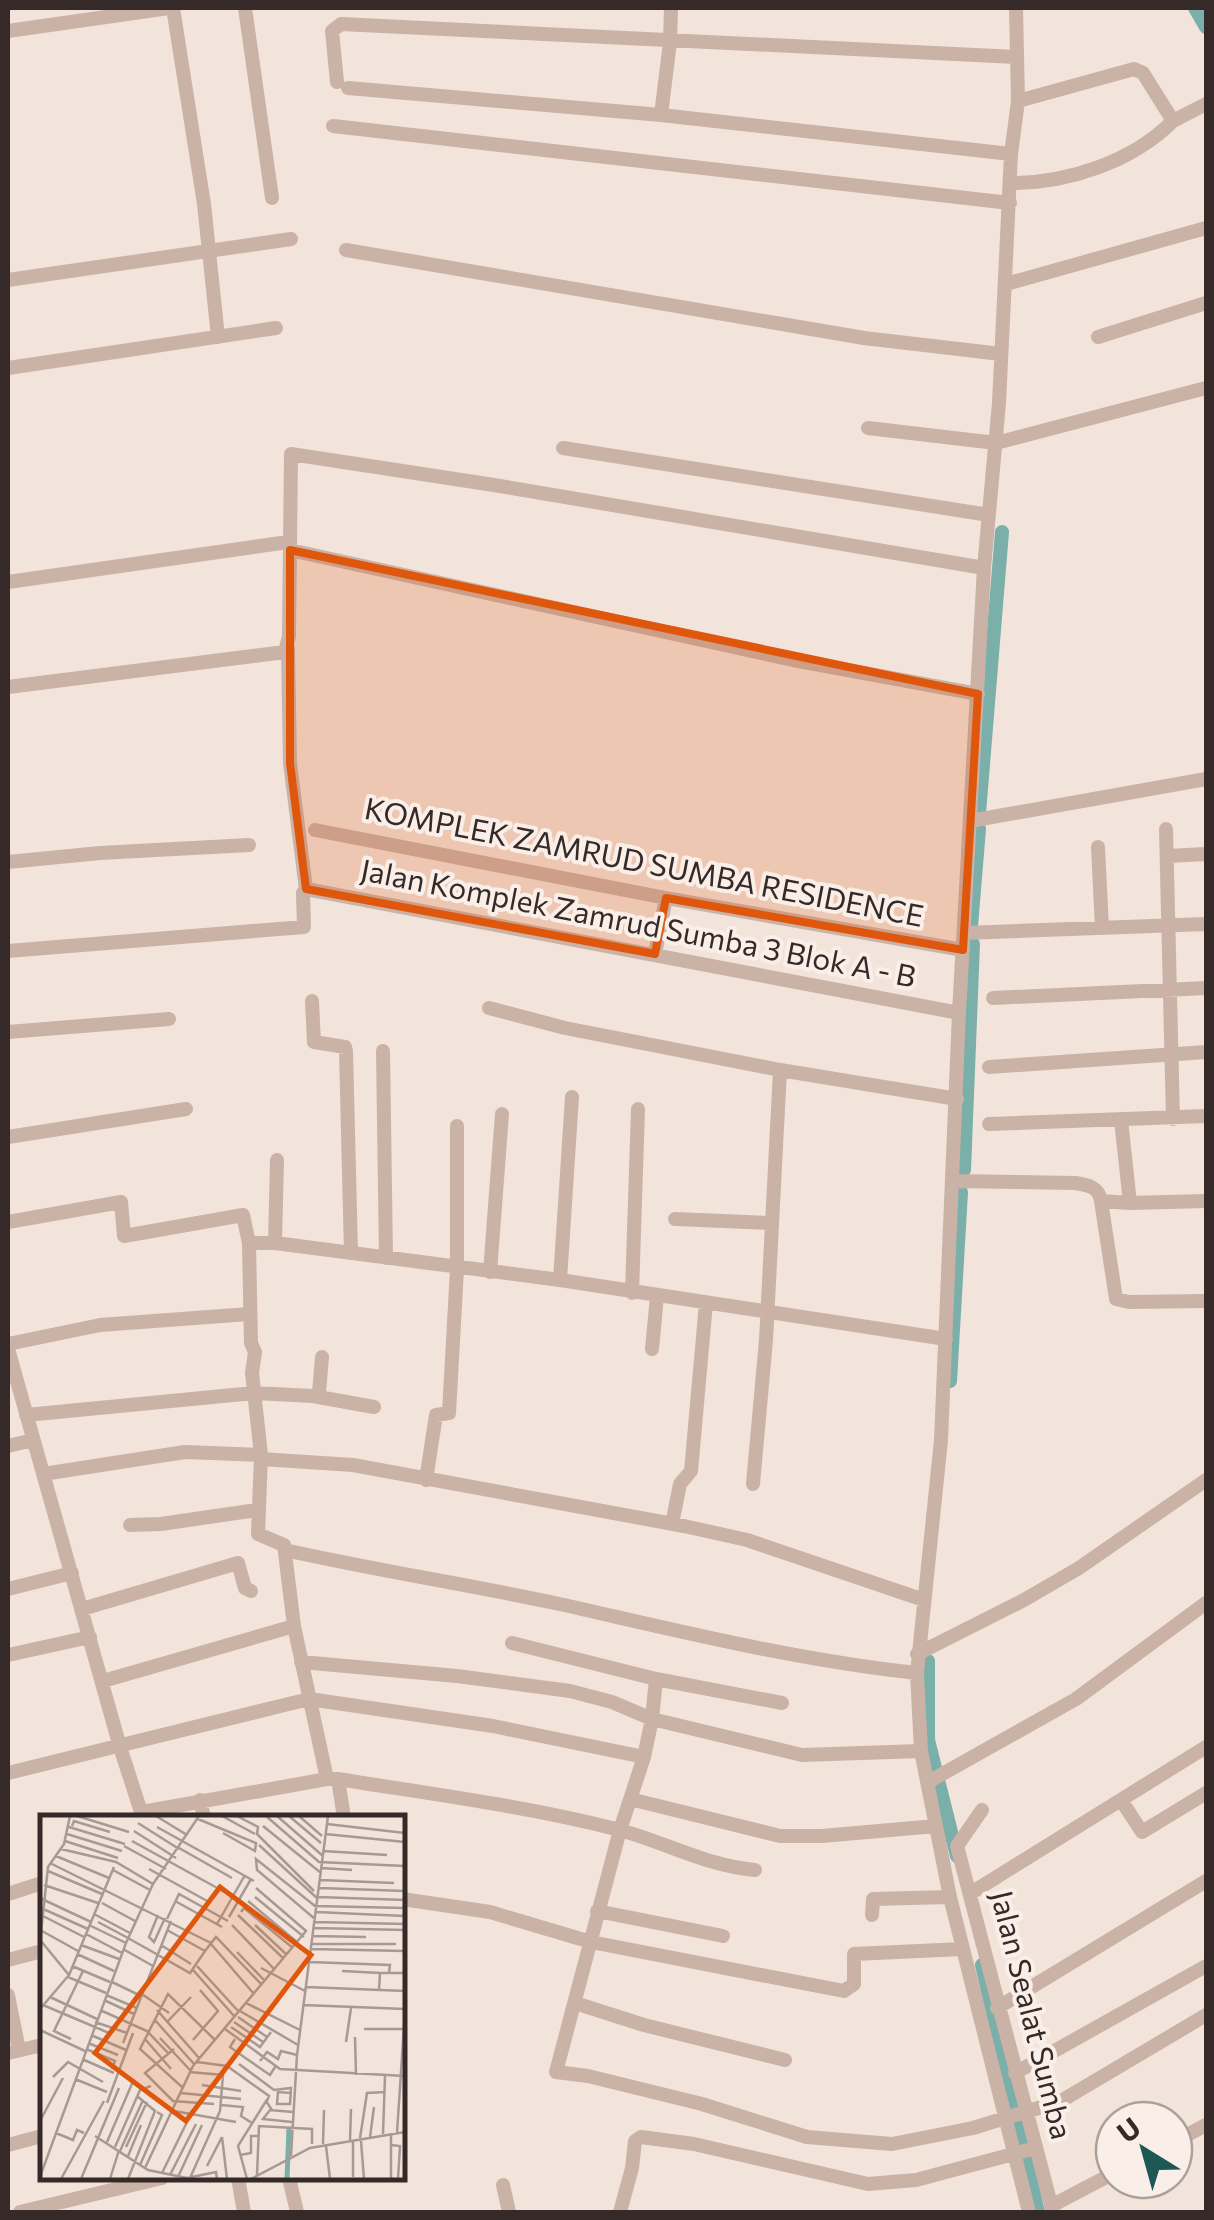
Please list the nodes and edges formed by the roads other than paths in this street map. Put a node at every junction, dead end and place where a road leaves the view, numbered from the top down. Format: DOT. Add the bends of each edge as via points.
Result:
graph roads {
  1 [pos="171,8"];
  2 [pos="246,8"];
  3 [pos="671,8"];
  4 [pos="1016,8"];
  5 [pos="8,31"];
  6 [pos="670,42"];
  7 [pos="1016,57"];
  8 [pos="1018,101"];
  9 [pos="1206,104"];
  10 [pos="660,115"];
  11 [pos="1173,121"];
  12 [pos="333,126"];
  13 [pos="1011,154"];
  14 [pos="1011,183"];
  15 [pos="272,198"];
  16 [pos="1010,203"];
  17 [pos="1206,228"];
  18 [pos="291,239"];
  19 [pos="209,250"];
  20 [pos="346,250"];
  21 [pos="8,280"];
  22 [pos="1006,284"];
  23 [pos="1206,304"];
  24 [pos="276,328"];
  25 [pos="218,337"];
  26 [pos="1098,337"];
  27 [pos="1001,354"];
  28 [pos="8,368"];
  29 [pos="1206,388"];
  30 [pos="868,428"];
  31 [pos="996,443"];
  32 [pos="563,448"];
  33 [pos="989,514"];
  34 [pos="289,546"];
  35 [pos="984,568"];
  36 [pos="8,582"];
  37 [pos="288,648"];
  38 [pos="8,687"];
  39 [pos="978,694"];
  40 [pos="1206,779"];
  41 [pos="970,821"];
  42 [pos="1166,829"];
  43 [pos="315,830"];
  44 [pos="250,845"];
  45 [pos="1098,848"];
  46 [pos="1206,854"];
  47 [pos="1167,856"];
  48 [pos="8,862"];
  49 [pos="306,889"];
  50 [pos="666,898"];
  51 [pos="1206,924"];
  52 [pos="1169,926"];
  53 [pos="1102,928"];
  54 [pos="965,933"];
  55 [pos="964,950"];
  56 [pos="8,952"];
  57 [pos="655,954"];
  58 [pos="1206,988"];
  59 [pos="1170,989"];
  60 [pos="994,998"];
  61 [pos="312,1001"];
  62 [pos="489,1008"];
  63 [pos="959,1013"];
  64 [pos="170,1018"];
  65 [pos="8,1032"];
  66 [pos="383,1051"];
  67 [pos="1206,1052"];
  68 [pos="1172,1054"];
  69 [pos="989,1068"];
  70 [pos="780,1070"];
  71 [pos="572,1097"];
  72 [pos="957,1099"];
  73 [pos="186,1108"];
  74 [pos="638,1109"];
  75 [pos="502,1114"];
  76 [pos="1206,1116"];
  77 [pos="1173,1119"];
  78 [pos="1120,1120"];
  79 [pos="989,1124"];
  80 [pos="457,1126"];
  81 [pos="8,1137"];
  82 [pos="277,1160"];
  83 [pos="952,1181"];
  84 [pos="1101,1201"];
  85 [pos="1206,1201"];
  86 [pos="1130,1204"];
  87 [pos="675,1219"];
  88 [pos="8,1222"];
  89 [pos="770,1223"];
  90 [pos="248,1243"];
  91 [pos="274,1243"];
  92 [pos="351,1253"];
  93 [pos="386,1258"];
  94 [pos="458,1268"];
  95 [pos="490,1272"];
  96 [pos="560,1280"];
  97 [pos="632,1292"];
  98 [pos="657,1296"];
  99 [pos="1206,1301"];
  100 [pos="706,1303"];
  101 [pos="767,1312"];
  102 [pos="250,1314"];
  103 [pos="946,1340"];
  104 [pos="8,1346"];
  105 [pos="652,1349"];
  106 [pos="322,1357"];
  107 [pos="254,1393"];
  108 [pos="313,1396"];
  109 [pos="374,1407"];
  110 [pos="26,1416"];
  111 [pos="33,1440"];
  112 [pos="8,1446"];
  113 [pos="261,1457"];
  114 [pos="43,1474"];
  115 [pos="426,1480"];
  116 [pos="1206,1480"];
  117 [pos="753,1484"];
  118 [pos="258,1510"];
  119 [pos="672,1524"];
  120 [pos="130,1525"];
  121 [pos="285,1550"];
  122 [pos="72,1573"];
  123 [pos="8,1589"];
  124 [pos="251,1591"];
  125 [pos="924,1600"];
  126 [pos="1206,1603"];
  127 [pos="82,1609"];
  128 [pos="294,1626"];
  129 [pos="90,1637"];
  130 [pos="512,1643"];
  131 [pos="917,1654"];
  132 [pos="8,1655"];
  133 [pos="301,1662"];
  134 [pos="917,1673"];
  135 [pos="656,1678"];
  136 [pos="102,1681"];
  137 [pos="309,1699"];
  138 [pos="782,1703"];
  139 [pos="652,1720"];
  140 [pos="120,1747"];
  141 [pos="1206,1747"];
  142 [pos="921,1751"];
  143 [pos="644,1757"];
  144 [pos="8,1773"];
  145 [pos="332,1779"];
  146 [pos="928,1782"];
  147 [pos="1206,1793"];
  148 [pos="630,1798"];
  149 [pos="200,1800"];
  150 [pos="1121,1800"];
  151 [pos="982,1810"];
  152 [pos="142,1815"];
  153 [pos="203,1815"];
  154 [pos="343,1815"];
  155 [pos="620,1830"];
  156 [pos="944,1839"];
  157 [pos="755,1870"];
  158 [pos="1206,1881"];
  159 [pos="40,1884"];
  160 [pos="971,1892"];
  161 [pos="8,1894"];
  162 [pos="950,1897"];
  163 [pos="405,1899"];
  164 [pos="597,1911"];
  165 [pos="872,1914"];
  166 [pos="723,1936"];
  167 [pos="591,1942"];
  168 [pos="962,1949"];
  169 [pos="40,1952"];
  170 [pos="8,1960"];
  171 [pos="1206,1966"];
  172 [pos="8,1995"];
  173 [pos="976,2000"];
  174 [pos="575,2002"];
  175 [pos="996,2002"];
  176 [pos="1206,2015"];
  177 [pos="40,2045"];
  178 [pos="13,2052"];
  179 [pos="784,2060"];
  180 [pos="1015,2073"];
  181 [pos="1014,2115"];
  182 [pos="40,2136"];
  183 [pos="8,2144"];
  184 [pos="1025,2150"];
  185 [pos="154,2180"];
  186 [pos="238,2180"];
  187 [pos="290,2180"];
  188 [pos="503,2185"];
  189 [pos="1094,2185"];
  190 [pos="1052,2209"];
  191 [pos="20,2212"];
  192 [pos="244,2212"];
  193 [pos="297,2212"];
  194 [pos="509,2212"];
  195 [pos="620,2212"];
  196 [pos="1030,2212"];
  1 -- 5 [label="street"];
  1 -- 19 [label="street"];
  2 -- 15 [label="street"];
  3 -- 6 [label="street"];
  4 -- 7 [label="street"];
  6 -- 7 [label="street"];
  6 -- 10 [label="street"];
  6 -- 10 [label="street" via="341,24 332,31 343,85"];
  7 -- 8 [label="street"];
  8 -- 11 [label="street" via="1134,70 1143,72"];
  8 -- 13 [label="street"];
  9 -- 11 [label="street"];
  10 -- 13 [label="street"];
  11 -- 14 [label="street" via="1155,139 1104,164 1044,183"];
  12 -- 16 [label="street"];
  13 -- 14 [label="street"];
  14 -- 16 [label="street"];
  16 -- 22 [label="street"];
  17 -- 22 [label="street"];
  18 -- 19 [label="street"];
  19 -- 21 [label="street"];
  19 -- 25 [label="street"];
  20 -- 27 [label="street" via="864,338"];
  22 -- 27 [label="street"];
  23 -- 26 [label="street"];
  24 -- 25 [label="street"];
  25 -- 28 [label="street"];
  27 -- 31 [label="street"];
  29 -- 31 [label="street"];
  30 -- 31 [label="street"];
  31 -- 33 [label="street"];
  32 -- 33 [label="street"];
  33 -- 35 [label="street"];
  34 -- 35 [label="street" via="291,454"];
  34 -- 36 [label="street"];
  34 -- 37 [label="street"];
  34 -- 39 [label="street" via="793,660"];
  35 -- 39 [label="street"];
  37 -- 38 [label="street"];
  37 -- 49 [label="street" via="290,763"];
  39 -- 41 [label="street"];
  40 -- 41 [label="street"];
  41 -- 54 [label="street"];
  42 -- 47 [label="street"];
  43 -- 50 [label="street, KOMPLEK ZAMRUD SUMBA RESIDENCE"];
  44 -- 48 [label="street"];
  45 -- 53 [label="street"];
  46 -- 47 [label="street"];
  47 -- 52 [label="street"];
  49 -- 56 [label="street" via="304,927 297,930"];
  49 -- 57 [label="street, Jalan Komplek Zamrud Sumba 3 Blok A - B"];
  50 -- 55 [label="street, KOMPLEK ZAMRUD SUMBA RESIDENCE"];
  50 -- 57 [label="street"];
  51 -- 52 [label="street"];
  52 -- 53 [label="street"];
  52 -- 59 [label="street"];
  53 -- 54 [label="street"];
  54 -- 55 [label="street"];
  55 -- 63 [label="street"];
  57 -- 63 [label="street, Jalan Komplek Zamrud Sumba 3 Blok A - B"];
  58 -- 59 [label="street"];
  59 -- 60 [label="street"];
  59 -- 68 [label="street"];
  61 -- 92 [label="street" via="314,1042 346,1051"];
  62 -- 70 [label="street"];
  63 -- 72 [label="street"];
  64 -- 65 [label="street"];
  66 -- 93 [label="street"];
  67 -- 68 [label="street"];
  68 -- 69 [label="street"];
  68 -- 77 [label="street"];
  70 -- 72 [label="street"];
  70 -- 89 [label="street"];
  71 -- 96 [label="street"];
  72 -- 83 [label="street"];
  73 -- 81 [label="street"];
  74 -- 97 [label="street"];
  75 -- 95 [label="street"];
  76 -- 77 [label="street"];
  77 -- 78 [label="street"];
  78 -- 79 [label="street"];
  78 -- 86 [label="street"];
  80 -- 94 [label="street"];
  82 -- 91 [label="street"];
  83 -- 84 [label="street" via="1076,1183 1090,1186"];
  83 -- 103 [label="street"];
  84 -- 86 [label="street"];
  84 -- 99 [label="street" via="1116,1299"];
  85 -- 86 [label="street"];
  87 -- 89 [label="street"];
  88 -- 90 [label="street" via="122,1202 124,1236 243,1215"];
  89 -- 101 [label="street"];
  90 -- 91 [label="street"];
  90 -- 102 [label="street"];
  91 -- 92 [label="street"];
  92 -- 93 [label="street"];
  93 -- 94 [label="street"];
  94 -- 95 [label="street"];
  94 -- 115 [label="street" via="449,1413 436,1415"];
  95 -- 96 [label="street"];
  96 -- 97 [label="street"];
  97 -- 98 [label="street"];
  98 -- 100 [label="street"];
  98 -- 105 [label="street"];
  100 -- 101 [label="street"];
  100 -- 119 [label="street" via="691,1472 680,1484"];
  101 -- 103 [label="street"];
  101 -- 117 [label="street"];
  102 -- 104 [label="street" via="100,1325"];
  102 -- 107 [label="street"];
  103 -- 125 [label="street"];
  104 -- 110 [label="street"];
  106 -- 108 [label="street" via="319,1393"];
  107 -- 108 [label="street"];
  107 -- 110 [label="street"];
  107 -- 113 [label="street"];
  108 -- 109 [label="street"];
  110 -- 111 [label="street"];
  111 -- 112 [label="street"];
  111 -- 114 [label="street"];
  113 -- 114 [label="street" via="184,1452"];
  113 -- 115 [label="street" via="326,1461"];
  113 -- 118 [label="street"];
  114 -- 122 [label="street"];
  115 -- 119 [label="street"];
  116 -- 131 [label="street" via="1079,1568"];
  118 -- 120 [label="street"];
  118 -- 121 [label="street" via="260,1537 281,1542"];
  119 -- 125 [label="street" via="746,1540"];
  121 -- 128 [label="street"];
  121 -- 134 [label="street" via="812,1660"];
  122 -- 123 [label="street"];
  122 -- 127 [label="street"];
  124 -- 127 [label="street" via="238,1563"];
  125 -- 131 [label="street"];
  126 -- 146 [label="street" via="1076,1698"];
  127 -- 129 [label="street"];
  128 -- 133 [label="street"];
  128 -- 136 [label="street"];
  129 -- 132 [label="street"];
  129 -- 136 [label="street"];
  130 -- 135 [label="street"];
  131 -- 134 [label="street"];
  133 -- 137 [label="street"];
  133 -- 139 [label="street" via="570,1691"];
  134 -- 142 [label="street"];
  135 -- 138 [label="street"];
  135 -- 139 [label="street"];
  136 -- 140 [label="street"];
  137 -- 140 [label="street"];
  137 -- 143 [label="street"];
  137 -- 145 [label="street"];
  139 -- 142 [label="street" via="802,1755"];
  139 -- 143 [label="street"];
  140 -- 144 [label="street"];
  140 -- 152 [label="street"];
  141 -- 150 [label="street"];
  142 -- 146 [label="street"];
  143 -- 148 [label="street"];
  145 -- 149 [label="street"];
  145 -- 154 [label="street"];
  145 -- 155 [label="street"];
  146 -- 156 [label="street"];
  147 -- 150 [label="street" via="1142,1832"];
  148 -- 155 [label="street"];
  148 -- 156 [label="street" via="780,1836"];
  149 -- 152 [label="street"];
  149 -- 153 [label="street"];
  150 -- 160 [label="street"];
  151 -- 156 [label="street"];
  155 -- 157 [label="street"];
  155 -- 164 [label="street"];
  156 -- 160 [label="street, Jalan Sealat Sumba"];
  156 -- 162 [label="street"];
  158 -- 175 [label="street"];
  159 -- 161 [label="street"];
  160 -- 175 [label="street, Jalan Sealat Sumba"];
  162 -- 165 [label="street" via="873,1899"];
  162 -- 168 [label="street"];
  163 -- 167 [label="street" via="490,1912"];
  164 -- 166 [label="street"];
  164 -- 167 [label="street"];
  167 -- 168 [label="street" via="844,1990 854,1984 854,1954"];
  167 -- 174 [label="street"];
  168 -- 173 [label="street"];
  169 -- 170 [label="street"];
  171 -- 180 [label="street"];
  172 -- 178 [label="street"];
  173 -- 175 [label="street"];
  173 -- 181 [label="street"];
  174 -- 179 [label="street"];
  174 -- 181 [label="street" via="556,2072 817,2138 892,2144"];
  175 -- 180 [label="street, Jalan Sealat Sumba"];
  176 -- 181 [label="street" via="1061,2101"];
  177 -- 178 [label="street"];
  180 -- 181 [label="street, Jalan Sealat Sumba"];
  181 -- 184 [label="street, Jalan Sealat Sumba"];
  181 -- 184 [label="street"];
  182 -- 183 [label="street"];
  184 -- 190 [label="street, Jalan Sealat Sumba"];
  184 -- 195 [label="street" via="916,2180 868,2184 641,2137"];
  184 -- 196 [label="street"];
  185 -- 191 [label="street"];
  186 -- 192 [label="street"];
  187 -- 193 [label="street"];
  188 -- 194 [label="street"];
  189 -- 190 [label="street"];
}
